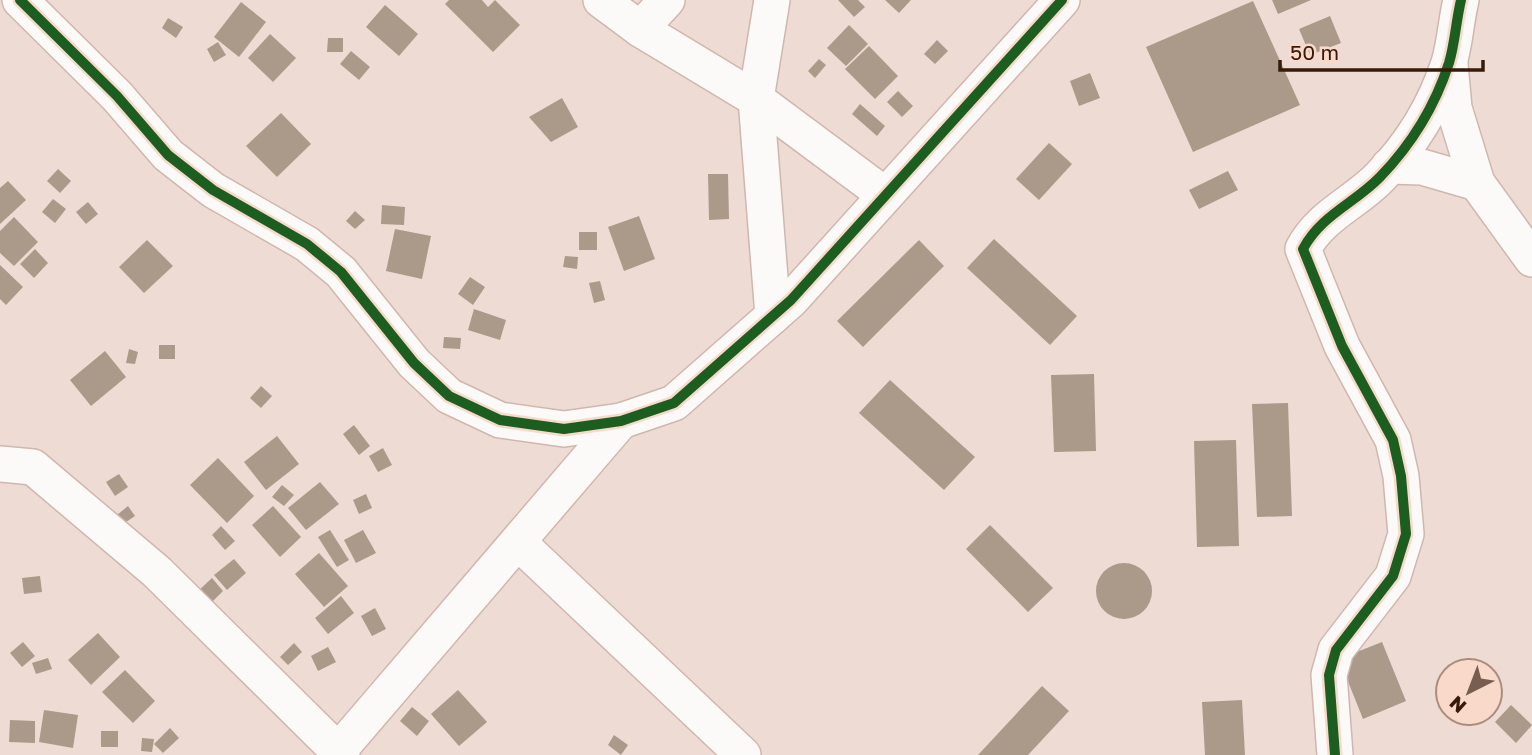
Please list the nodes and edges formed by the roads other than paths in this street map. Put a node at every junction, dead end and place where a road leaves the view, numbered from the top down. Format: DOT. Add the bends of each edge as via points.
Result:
graph roads {
  1 [pos="20,0"];
  2 [pos="601,0"];
  3 [pos="667,0"];
  4 [pos="772,0"];
  5 [pos="1062,0"];
  6 [pos="1461,0"];
  7 [pos="640,29"];
  8 [pos="1450,61"];
  9 [pos="756,99"];
  10 [pos="1389,166"];
  11 [pos="1477,183"];
  12 [pos="885,195"];
  13 [pos="1532,259"];
  14 [pos="773,316"];
  15 [pos="621,421"];
  16 [pos="0,464"];
  17 [pos="518,542"];
  18 [pos="341,752"];
  19 [pos="743,755"];
  20 [pos="1335,755"];
  1 -- 15 [label="street" via="117,96 168,155 213,190 307,244 341,272 414,363 449,396 499,421 564,429"];
  2 -- 7 [label="street"];
  3 -- 7 [label="street"];
  4 -- 9 [label="street"];
  5 -- 12 [label="street"];
  6 -- 8 [label="street"];
  7 -- 9 [label="street"];
  8 -- 10 [label="street" via="1416,134"];
  8 -- 11 [label="street" via="1454,108"];
  9 -- 12 [label="street"];
  9 -- 14 [label="street"];
  10 -- 11 [label="street" via="1422,167"];
  10 -- 20 [label="street" via="1325,219 1303,249 1342,346 1393,440 1406,534 1392,576 1336,650 1329,675"];
  11 -- 13 [label="street"];
  12 -- 14 [label="street"];
  14 -- 15 [label="street" via="674,403"];
  15 -- 17 [label="street"];
  16 -- 18 [label="street" via="33,467 136,554"];
  17 -- 18 [label="street"];
  17 -- 19 [label="street"];
}
